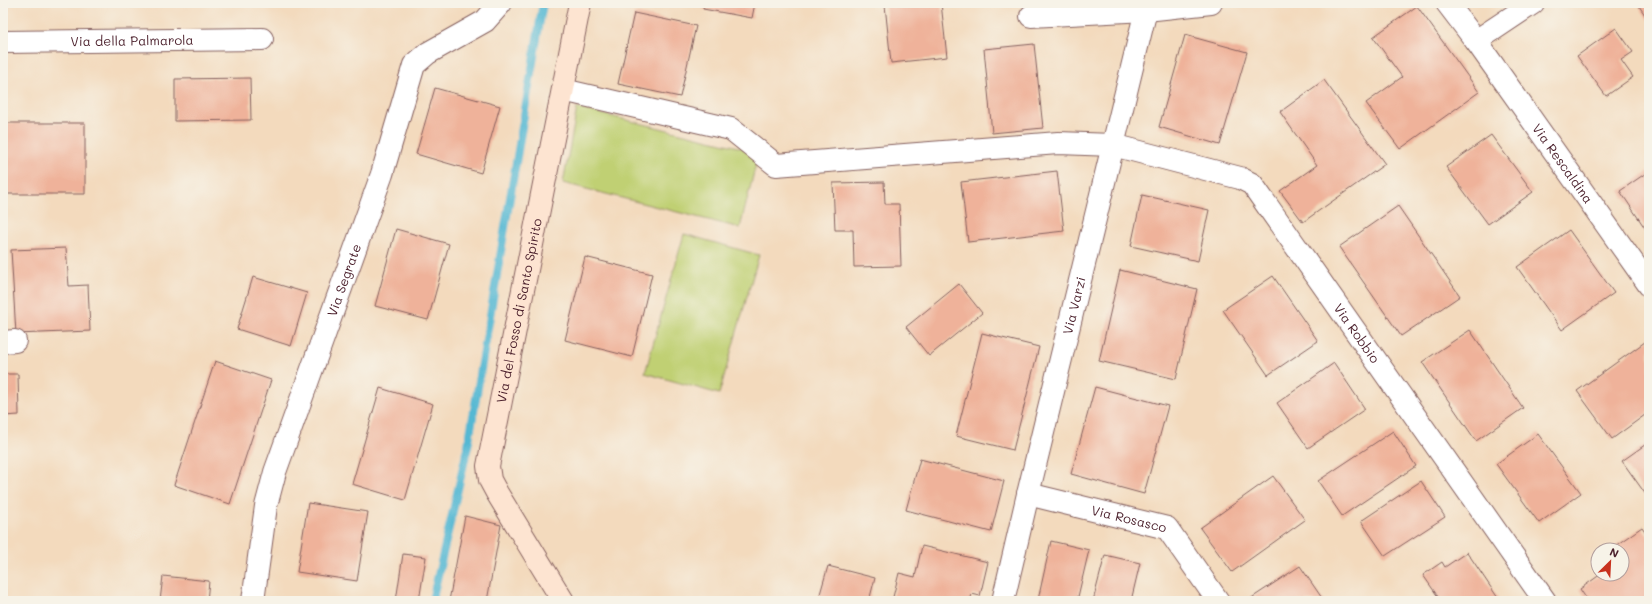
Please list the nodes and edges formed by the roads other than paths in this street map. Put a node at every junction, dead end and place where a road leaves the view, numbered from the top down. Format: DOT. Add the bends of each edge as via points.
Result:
graph roads {
  1 [pos="501,3"];
  2 [pos="580,3"];
  3 [pos="1211,3"];
  4 [pos="1447,3"];
  5 [pos="1533,3"];
  6 [pos="1146,10"];
  7 [pos="1031,16"];
  8 [pos="262,39"];
  9 [pos="1476,41"];
  10 [pos="3,42"];
  11 [pos="563,90"];
  12 [pos="1113,145"];
  13 [pos="1649,285"];
  14 [pos="1028,494"];
  15 [pos="253,601"];
  16 [pos="563,601"];
  17 [pos="1003,601"];
  18 [pos="1218,601"];
  19 [pos="1545,601"];
  1 -- 15 [label="street, Via Segrate" via="485,21 428,53 414,65 382,174 275,472 266,506"];
  2 -- 11 [label="street, Via del Fosso di Santo Spirito"];
  3 -- 6 [label="street"];
  4 -- 9 [label="street, Via Rescaldina"];
  5 -- 9 [label="street"];
  6 -- 7 [label="street"];
  6 -- 12 [label="street, Via Varzi"];
  8 -- 10 [label="street, Via della Palmarola"];
  9 -- 13 [label="street, Via Rescaldina"];
  11 -- 12 [label="street, Via Robbio" via="731,129 776,165 1058,143"];
  11 -- 16 [label="street, Via del Fosso di Santo Spirito" via="488,470 497,493"];
  12 -- 14 [label="street, Via Varzi"];
  12 -- 19 [label="street, Via Robbio" via="1240,178 1252,184"];
  14 -- 17 [label="street, Via Varzi"];
  14 -- 18 [label="street, Via Rosasco" via="1167,528"];
}
